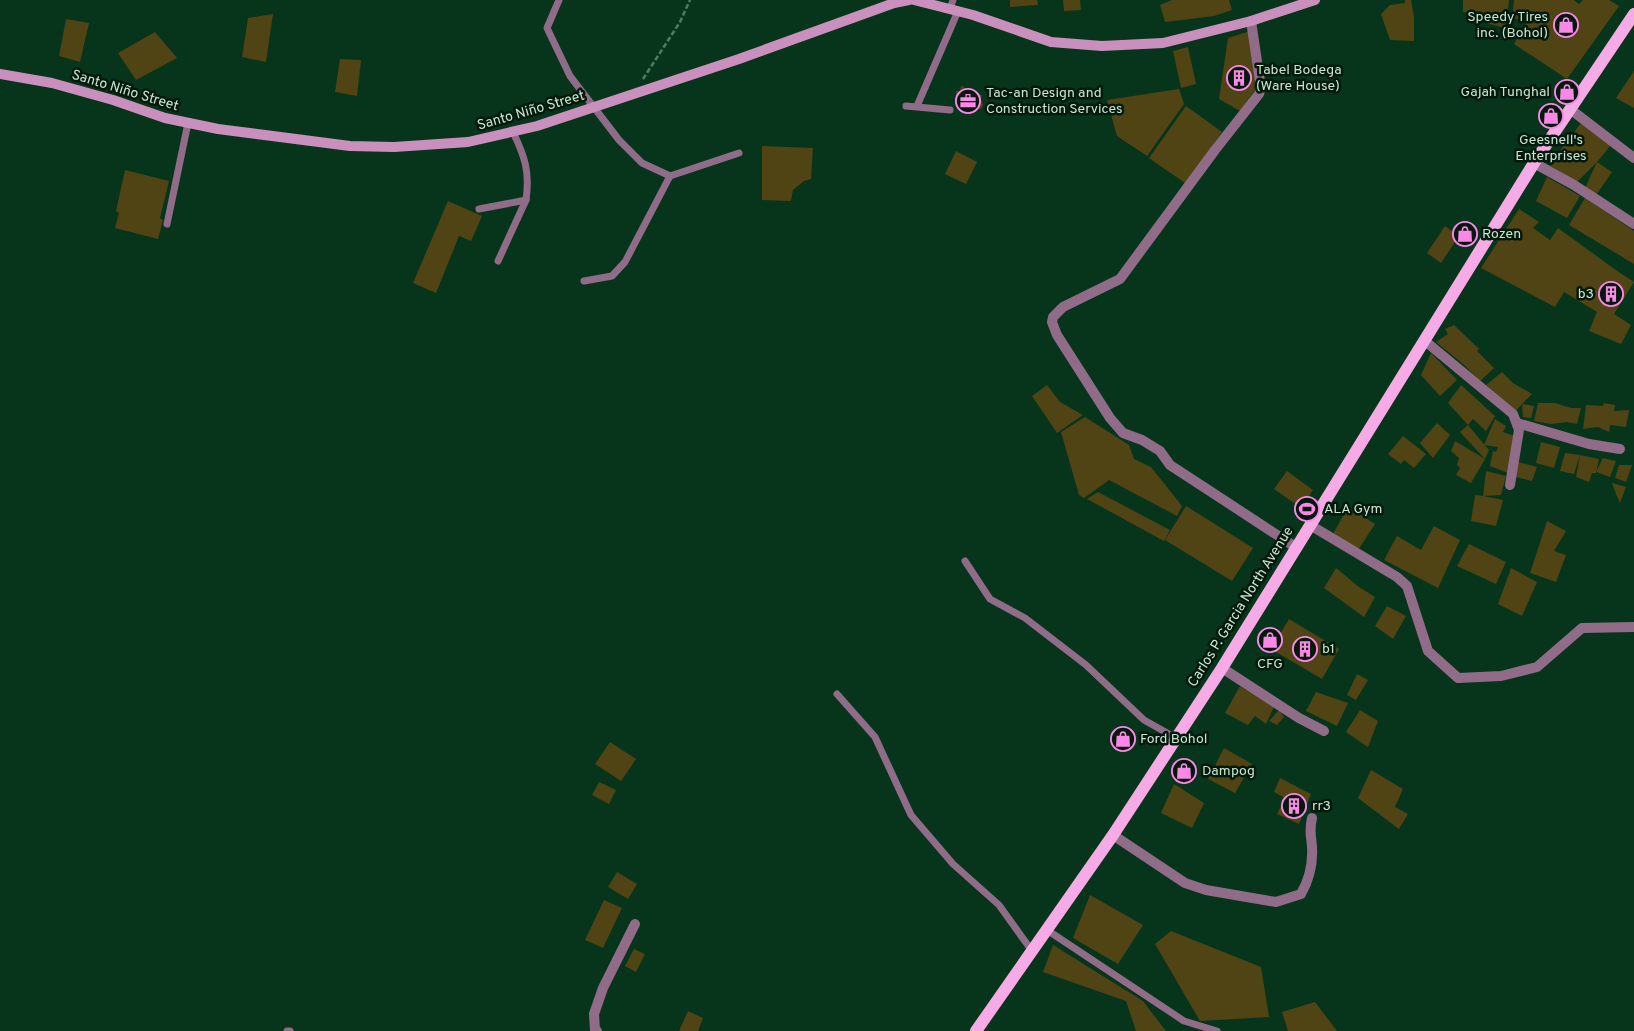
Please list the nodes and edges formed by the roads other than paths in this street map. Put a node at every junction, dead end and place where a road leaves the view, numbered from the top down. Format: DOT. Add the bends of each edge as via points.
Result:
graph roads {
  1 [pos="559,0"];
  2 [pos="910,0"];
  3 [pos="914,0"];
  4 [pos="1314,0"];
  5 [pos="932,2"];
  6 [pos="953,6"];
  7 [pos="1634,14"];
  8 [pos="1251,21"];
  9 [pos="0,74"];
  10 [pos="906,106"];
  11 [pos="917,106"];
  12 [pos="595,107"];
  13 [pos="1570,109"];
  14 [pos="950,110"];
  15 [pos="188,123"];
  16 [pos="513,132"];
  17 [pos="739,153"];
  18 [pos="1634,158"];
  19 [pos="1534,163"];
  20 [pos="670,176"];
  21 [pos="526,200"];
  22 [pos="479,209"];
  23 [pos="167,224"];
  24 [pos="1634,224"];
  25 [pos="498,261"];
  26 [pos="584,281"];
  27 [pos="1425,341"];
  28 [pos="1517,423"];
  29 [pos="1620,450"];
  30 [pos="1510,485"];
  31 [pos="1310,525"];
  32 [pos="1297,548"];
  33 [pos="965,561"];
  34 [pos="1634,627"];
  35 [pos="1222,668"];
  36 [pos="837,694"];
  37 [pos="1324,731"];
  38 [pos="1176,738"];
  39 [pos="1312,818"];
  40 [pos="1113,834"];
  41 [pos="635,924"];
  42 [pos="1047,930"];
  43 [pos="1032,951"];
  44 [pos="597,1031"];
  45 [pos="976,1031"];
  46 [pos="1217,1031"];
  1 -- 12 [label="lane" via="547,28 570,76"];
  2 -- 12 [label="main road, Santo Niño Street"];
  3 -- 5 [label="main road"];
  4 -- 8 [label="main road"];
  5 -- 6 [label="main road"];
  6 -- 8 [label="main road" via="1052,42 1102,46 1163,43"];
  6 -- 11 [label="lane"];
  7 -- 13 [label="main road, Carlos P. Garcia North Avenue"];
  8 -- 32 [label="street" via="1261,88 1259,94 1120,279 1063,307 1052,322 1105,410 1124,433 1160,451 1170,466"];
  9 -- 15 [label="main road, Santo Niño Street" via="52,83"];
  10 -- 11 [label="lane"];
  11 -- 14 [label="lane"];
  12 -- 16 [label="main road, Santo Niño Street"];
  12 -- 20 [label="lane" via="618,140 642,163"];
  13 -- 18 [label="street"];
  13 -- 19 [label="main road, Carlos P. Garcia North Avenue"];
  15 -- 16 [label="main road, Santo Niño Street" via="350,146 468,142"];
  15 -- 23 [label="lane"];
  16 -- 21 [label="lane" via="523,154 529,182"];
  17 -- 20 [label="lane"];
  19 -- 24 [label="street"];
  19 -- 27 [label="main road, Carlos P. Garcia North Avenue"];
  20 -- 26 [label="lane" via="624,262 612,276"];
  21 -- 22 [label="lane"];
  21 -- 25 [label="lane"];
  27 -- 28 [label="street" via="1513,414"];
  27 -- 31 [label="main road, Carlos P. Garcia North Avenue"];
  28 -- 29 [label="street"];
  28 -- 30 [label="street" via="1519,430"];
  31 -- 32 [label="main road, Carlos P. Garcia North Avenue"];
  31 -- 34 [label="street" via="1407,586 1428,651 1458,678 1501,676 1537,667 1582,628"];
  32 -- 35 [label="main road, Carlos P. Garcia North Avenue"];
  33 -- 38 [label="lane" via="990,598 1024,618 1086,665 1144,720"];
  35 -- 37 [label="street"];
  35 -- 38 [label="main road, Carlos P. Garcia North Avenue"];
  36 -- 43 [label="lane" via="875,737 911,815 953,864 999,905"];
  38 -- 40 [label="main road, Carlos P. Garcia North Avenue"];
  39 -- 40 [label="street" via="1308,880 1301,894 1276,902 1206,890 1185,883"];
  40 -- 42 [label="main road, Carlos P. Garcia North Avenue"];
  41 -- 44 [label="street" via="603,988 594,1014"];
  42 -- 43 [label="main road, Carlos P. Garcia North Avenue"];
  42 -- 46 [label="lane" via="1184,1022"];
  43 -- 45 [label="main road, Carlos P. Garcia North Avenue"];
}
